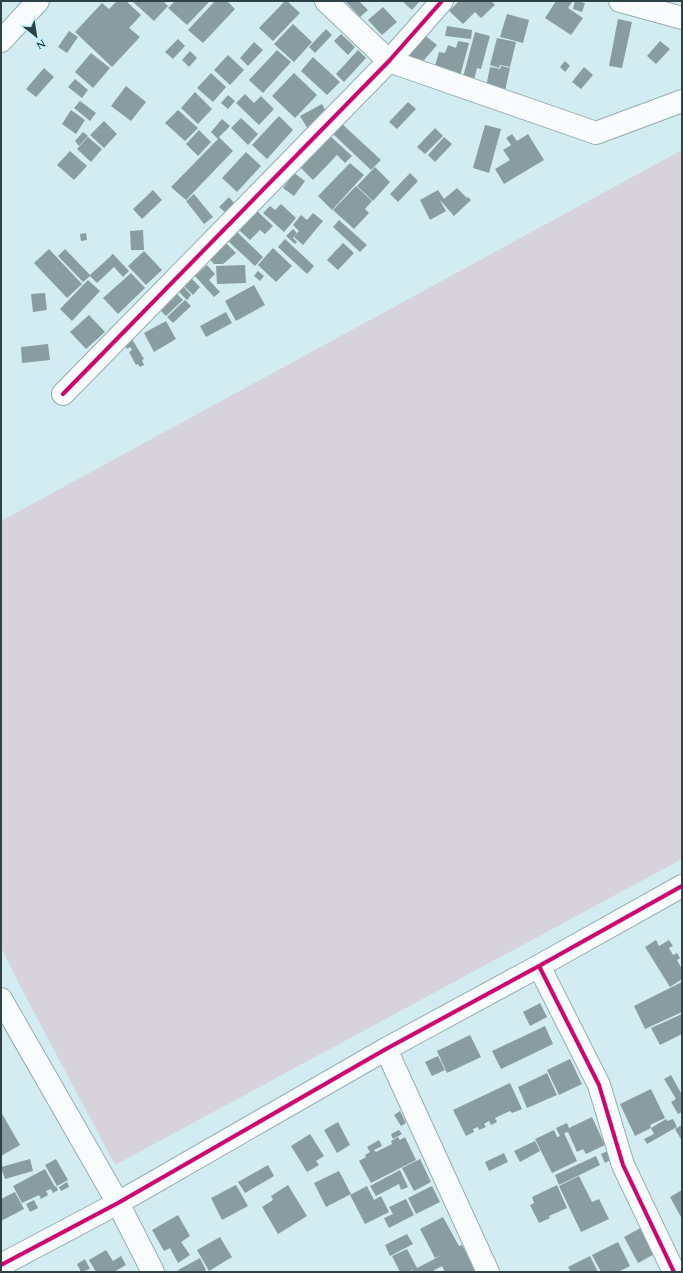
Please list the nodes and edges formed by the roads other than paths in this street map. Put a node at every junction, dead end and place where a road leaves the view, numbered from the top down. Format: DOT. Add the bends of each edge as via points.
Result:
graph roads {
  1 [pos="38,1"];
  2 [pos="326,1"];
  3 [pos="442,1"];
  4 [pos="620,1"];
  5 [pos="682,18"];
  6 [pos="1,41"];
  7 [pos="389,61"];
  8 [pos="682,101"];
  9 [pos="63,394"];
  10 [pos="682,886"];
  11 [pos="540,966"];
  12 [pos="1,999"];
  13 [pos="386,1049"];
  14 [pos="118,1203"];
  15 [pos="1,1265"];
  16 [pos="153,1272"];
  17 [pos="488,1272"];
  18 [pos="674,1272"];
  1 -- 6 [label="street"];
  2 -- 7 [label="street"];
  3 -- 7 [label="street"];
  4 -- 5 [label="street"];
  7 -- 8 [label="street" via="596,133"];
  7 -- 9 [label="street"];
  10 -- 11 [label="street"];
  11 -- 13 [label="street"];
  11 -- 18 [label="street" via="599,1085 622,1165"];
  12 -- 14 [label="street"];
  13 -- 14 [label="street"];
  13 -- 17 [label="street"];
  14 -- 15 [label="street"];
  14 -- 16 [label="street"];
}
